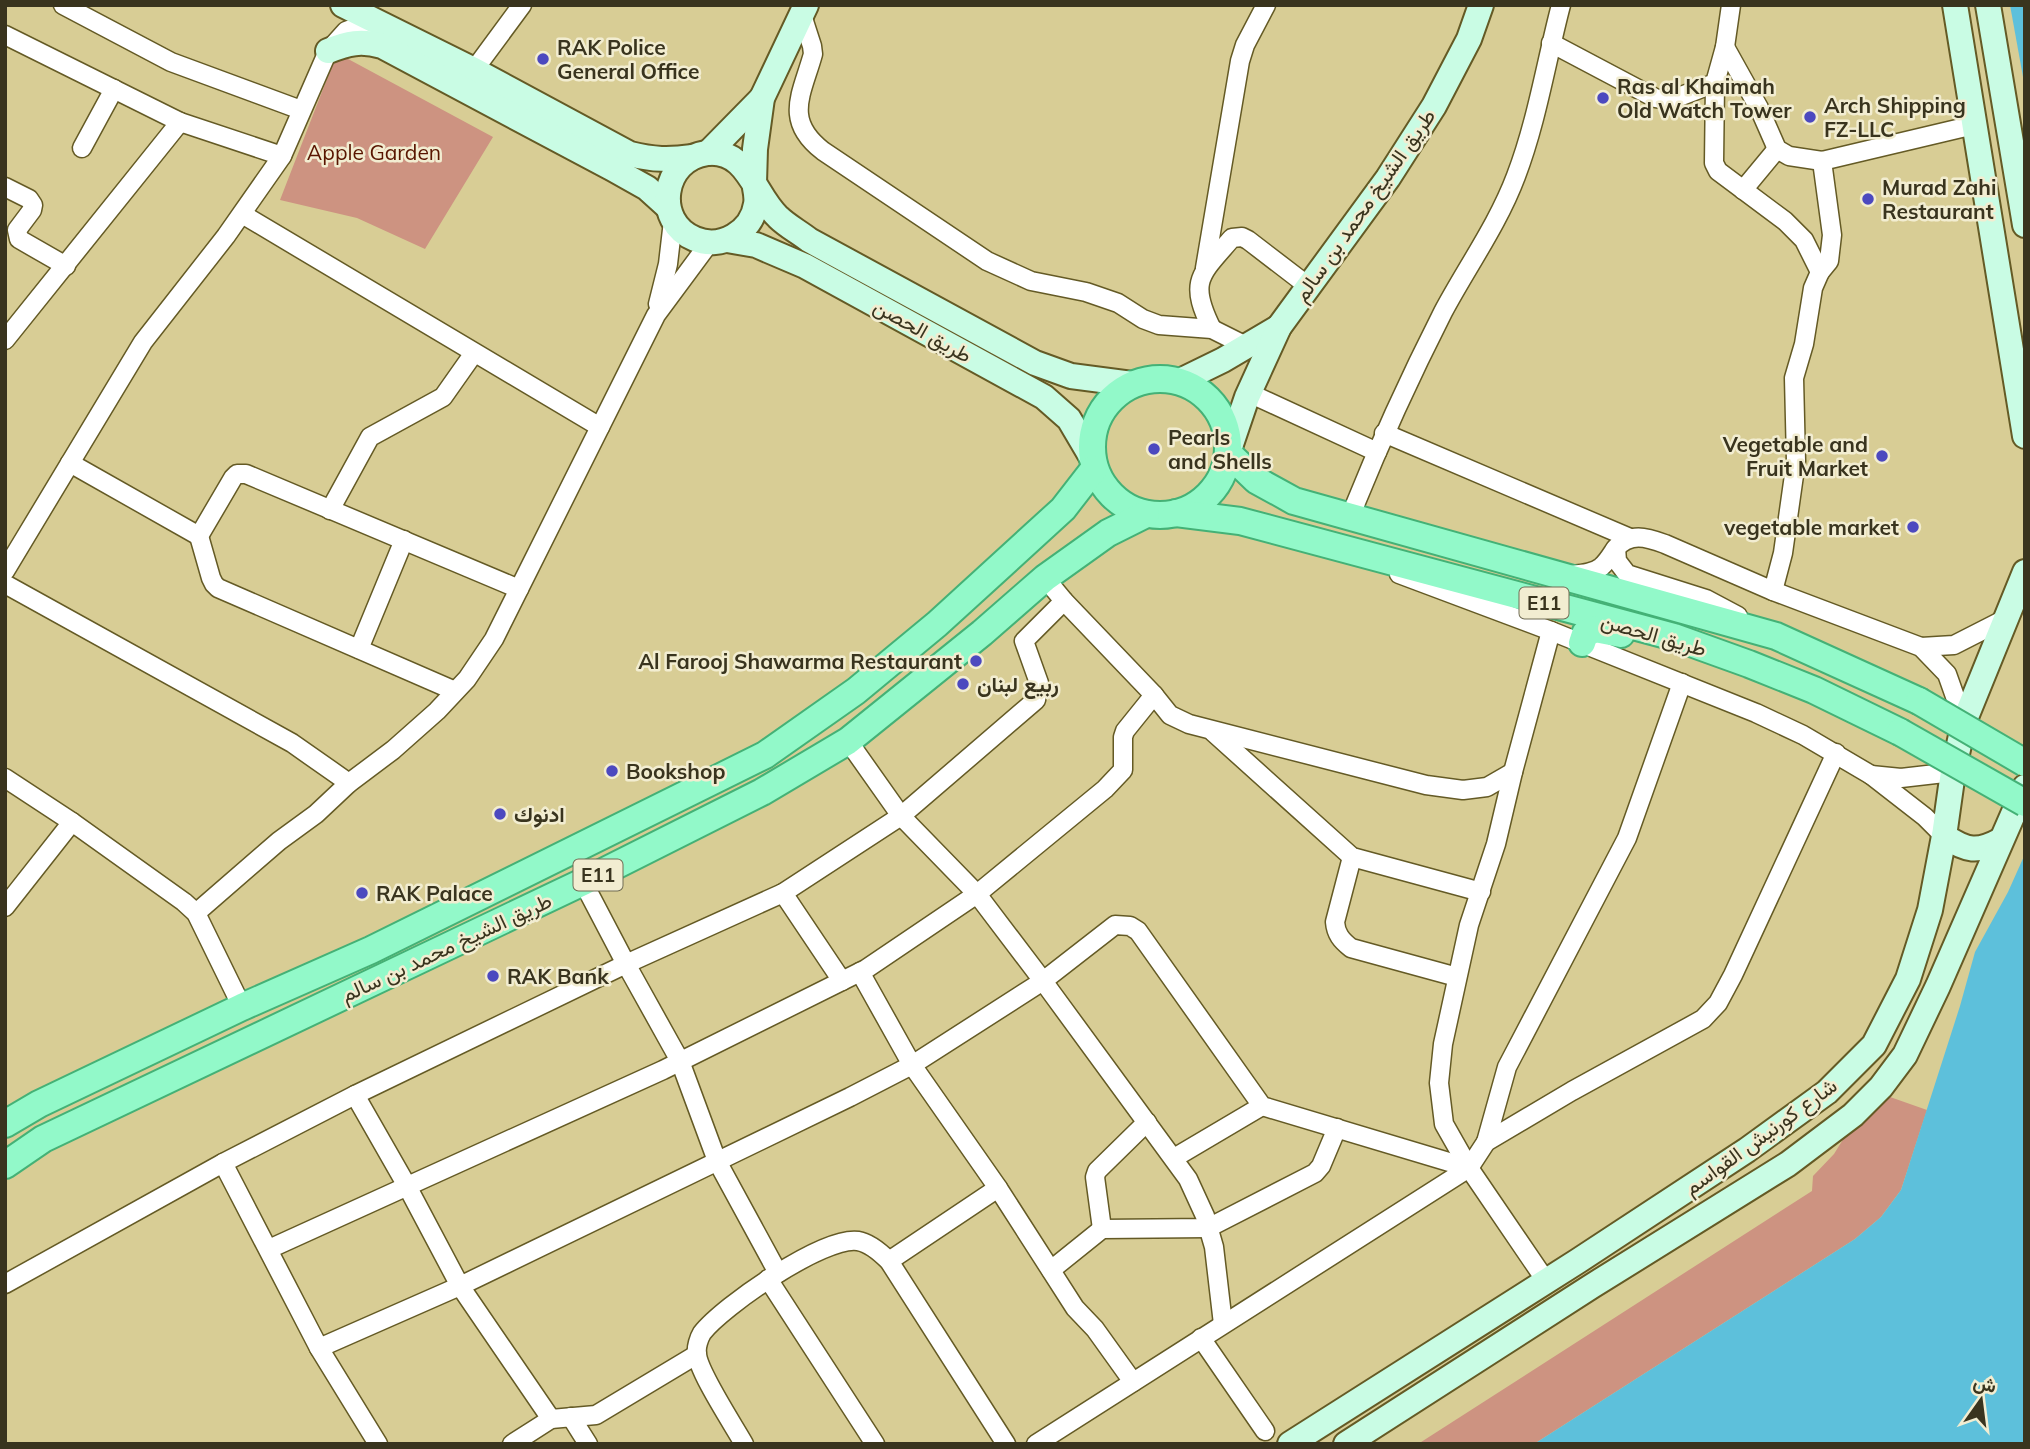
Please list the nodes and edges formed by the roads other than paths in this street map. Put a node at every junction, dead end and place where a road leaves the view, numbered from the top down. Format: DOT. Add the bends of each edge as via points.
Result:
graph roads {
  1 [pos="62,5"];
  2 [pos="343,5"];
  3 [pos="522,5"];
  4 [pos="1266,5"];
  5 [pos="1481,5"];
  6 [pos="1561,5"];
  7 [pos="1731,5"];
  8 [pos="1955,5"];
  9 [pos="1988,5"];
  10 [pos="794,19"];
  11 [pos="378,22"];
  12 [pos="5,35"];
  13 [pos="1551,43"];
  14 [pos="1724,47"];
  15 [pos="328,51"];
  16 [pos="474,70"];
  17 [pos="1715,83"];
  18 [pos="114,89"];
  19 [pos="762,98"];
  20 [pos="301,110"];
  21 [pos="180,122"];
  22 [pos="1974,125"];
  23 [pos="82,148"];
  24 [pos="1777,149"];
  25 [pos="700,155"];
  26 [pos="282,156"];
  27 [pos="1822,162"];
  28 [pos="755,185"];
  29 [pos="5,187"];
  30 [pos="1743,190"];
  31 [pos="242,214"];
  32 [pos="670,214"];
  33 [pos="2025,225"];
  34 [pos="719,241"];
  35 [pos="66,266"];
  36 [pos="1205,268"];
  37 [pos="1820,272"];
  38 [pos="1308,286"];
  39 [pos="656,315"];
  40 [pos="1279,327"];
  41 [pos="1212,329"];
  42 [pos="5,340"];
  43 [pos="1246,346"];
  44 [pos="474,353"];
  45 [pos="1180,381"];
  46 [pos="1132,384"];
  47 [pos="1023,385"];
  48 [pos="993,392"];
  49 [pos="1249,393"];
  50 [pos="600,427"];
  51 [pos="1384,433"];
  52 [pos="2025,436"];
  53 [pos="1377,452"];
  54 [pos="1228,453"];
  55 [pos="70,463"];
  56 [pos="1093,463"];
  57 [pos="330,510"];
  58 [pos="1176,513"];
  59 [pos="1146,514"];
  60 [pos="1350,517"];
  61 [pos="199,536"];
  62 [pos="404,540"];
  63 [pos="1315,542"];
  64 [pos="1623,543"];
  65 [pos="5,571"];
  66 [pos="2025,572"];
  67 [pos="1566,576"];
  68 [pos="1045,578"];
  69 [pos="5,584"];
  70 [pos="519,589"];
  71 [pos="1773,591"];
  72 [pos="1064,601"];
  73 [pos="2015,614"];
  74 [pos="1552,631"];
  75 [pos="1776,636"];
  76 [pos="1582,643"];
  77 [pos="1921,647"];
  78 [pos="359,649"];
  79 [pos="1682,683"];
  80 [pos="455,691"];
  81 [pos="1154,695"];
  82 [pos="1964,722"];
  83 [pos="1210,730"];
  84 [pos="1900,732"];
  85 [pos="848,741"];
  86 [pos="1836,753"];
  87 [pos="2025,763"];
  88 [pos="1513,772"];
  89 [pos="1952,772"];
  90 [pos="1871,775"];
  91 [pos="5,778"];
  92 [pos="349,783"];
  93 [pos="2025,787"];
  94 [pos="2025,803"];
  95 [pos="901,816"];
  96 [pos="72,822"];
  97 [pos="1944,836"];
  98 [pos="2001,840"];
  99 [pos="1352,857"];
  100 [pos="583,882"];
  101 [pos="1482,892"];
  102 [pos="783,893"];
  103 [pos="977,894"];
  104 [pos="5,907"];
  105 [pos="196,913"];
  106 [pos="626,964"];
  107 [pos="860,972"];
  108 [pos="1457,976"];
  109 [pos="842,981"];
  110 [pos="1043,981"];
  111 [pos="242,1007"];
  112 [pos="680,1061"];
  113 [pos="912,1065"];
  114 [pos="355,1095"];
  115 [pos="1262,1106"];
  116 [pos="1147,1122"];
  117 [pos="5,1124"];
  118 [pos="1337,1128"];
  119 [pos="1486,1142"];
  120 [pos="1174,1158"];
  121 [pos="717,1161"];
  122 [pos="223,1163"];
  123 [pos="5,1165"];
  124 [pos="1469,1168"];
  125 [pos="407,1186"];
  126 [pos="998,1188"];
  127 [pos="1608,1216"];
  128 [pos="1208,1228"];
  129 [pos="1102,1229"];
  130 [pos="1603,1245"];
  131 [pos="269,1249"];
  132 [pos="890,1261"];
  133 [pos="1051,1270"];
  134 [pos="773,1276"];
  135 [pos="1546,1281"];
  136 [pos="5,1284"];
  137 [pos="460,1286"];
  138 [pos="1223,1324"];
  139 [pos="1201,1338"];
  140 [pos="320,1348"];
  141 [pos="696,1355"];
  142 [pos="1133,1382"];
  143 [pos="571,1417"];
  144 [pos="551,1419"];
  145 [pos="1265,1431"];
  146 [pos="378,1444"];
  147 [pos="512,1444"];
  148 [pos="588,1444"];
  149 [pos="744,1444"];
  150 [pos="875,1444"];
  151 [pos="1006,1444"];
  152 [pos="1036,1444"];
  153 [pos="1290,1444"];
  154 [pos="1346,1444"];
  1 -- 20 [label="street" via="171,62"];
  2 -- 11 [label="main road"];
  3 -- 16 [label="street"];
  4 -- 36 [label="street" via="1240,61"];
  5 -- 38 [label="main road, طريق الشيخ محمد بن سالم" via="1434,106 1388,178"];
  6 -- 13 [label="street"];
  7 -- 14 [label="street"];
  8 -- 22 [label="main road"];
  9 -- 33 [label="main road"];
  10 -- 19 [label="main road"];
  10 -- 41 [label="street" via="813,54 799,121 822,150 1011,273 1090,293 1159,325"];
  11 -- 15 [label="street" via="346,31"];
  11 -- 16 [label="main road"];
  12 -- 18 [label="street"];
  13 -- 17 [label="street" via="1655,98 1676,98"];
  13 -- 51 [label="street" via="1531,133 1515,179"];
  14 -- 17 [label="street"];
  14 -- 24 [label="street"];
  15 -- 20 [label="street"];
  15 -- 32 [label="main road" via="350,42 382,46 647,188"];
  16 -- 25 [label="main road" via="630,154 666,161"];
  17 -- 30 [label="street" via="1714,163"];
  18 -- 21 [label="street"];
  18 -- 23 [label="street"];
  19 -- 25 [label="main road"];
  19 -- 28 [label="main road"];
  20 -- 26 [label="street"];
  21 -- 26 [label="street"];
  21 -- 35 [label="street"];
  22 -- 27 [label="street"];
  22 -- 52 [label="main road"];
  24 -- 27 [label="street"];
  24 -- 30 [label="street"];
  25 -- 28 [label="main road" via="722,154 736,160"];
  25 -- 32 [label="main road" via="681,165 671,177 667,192"];
  26 -- 31 [label="street"];
  27 -- 37 [label="street" via="1832,235 1829,261"];
  28 -- 34 [label="main road" via="751,219 741,232"];
  28 -- 46 [label="main road, طريق الحصن" via="777,217 808,240 1035,363 1071,376"];
  29 -- 35 [label="street" via="33,205 18,230 19,239"];
  30 -- 37 [label="street" via="1804,240"];
  31 -- 44 [label="street"];
  31 -- 55 [label="street" via="143,342"];
  32 -- 34 [label="main road" via="683,232 696,240"];
  32 -- 39 [label="street" via="668,264"];
  34 -- 39 [label="street"];
  34 -- 47 [label="main road, طريق الحصن" via="756,246 788,258"];
  35 -- 42 [label="street"];
  36 -- 38 [label="street" via="1232,238 1242,237"];
  36 -- 41 [label="street" via="1198,293"];
  37 -- 71 [label="street" via="1794,377 1796,461"];
  38 -- 40 [label="main road, طريق الشيخ محمد بن سالم"];
  39 -- 50 [label="street"];
  40 -- 43 [label="main road, طريق الشيخ محمد بن سالم"];
  40 -- 49 [label="main road, طريق الشيخ محمد بن سالم"];
  41 -- 43 [label="street"];
  43 -- 45 [label="main road, طريق الشيخ محمد بن سالم"];
  44 -- 50 [label="street"];
  44 -- 57 [label="street" via="443,397 370,437"];
  45 -- 46 [label="main road" via="1155,379"];
  45 -- 54 [label="main road" via="1211,401 1222,417"];
  46 -- 56 [label="main road" via="1113,396 1099,414 1092,435"];
  47 -- 48 [label="main road"];
  47 -- 56 [label="main road, طريق الحصن" via="1069,419"];
  49 -- 53 [label="street"];
  49 -- 54 [label="main road, طريق الشيخ محمد بن سالم"];
  50 -- 70 [label="street"];
  51 -- 53 [label="street"];
  51 -- 64 [label="street"];
  53 -- 60 [label="street"];
  54 -- 58 [label="main road" via="1212,492"];
  54 -- 60 [label="main road, طريق الحصن / E11" via="1256,480 1294,501"];
  55 -- 61 [label="street"];
  55 -- 65 [label="street"];
  56 -- 59 [label="main road" via="1102,485 1114,498"];
  56 -- 111 [label="main road, طريق الشيخ محمد بن سالم / E11" via="1063,509 937,624 856,691 765,755 371,950"];
  57 -- 61 [label="street" via="237,474"];
  57 -- 62 [label="street"];
  58 -- 59 [label="main road"];
  58 -- 63 [label="main road, طريق الحصن / E11" via="1240,521"];
  59 -- 68 [label="main road, طريق الشيخ محمد بن سالم / E11" via="1108,533"];
  60 -- 67 [label="main road, طريق الحصن / E11"];
  61 -- 78 [label="street" via="218,588"];
  62 -- 70 [label="street"];
  62 -- 78 [label="street"];
  63 -- 74 [label="street"];
  63 -- 84 [label="main road, طريق الحصن / E11" via="1674,638 1814,690"];
  64 -- 67 [label="street" via="1592,572"];
  64 -- 71 [label="street" via="1637,536 1651,538"];
  64 -- 75 [label="street" via="1617,561 1627,574 1706,599"];
  66 -- 73 [label="main road, شارع كورنيش القواسم"];
  67 -- 75 [label="main road, طريق الحصن / E11"];
  68 -- 72 [label="street"];
  68 -- 85 [label="main road, طريق الشيخ محمد بن سالم / E11"];
  69 -- 92 [label="street" via="292,743"];
  70 -- 80 [label="street" via="494,639"];
  71 -- 77 [label="street"];
  72 -- 81 [label="street"];
  72 -- 95 [label="street" via="1024,641 1039,683 1036,700"];
  73 -- 77 [label="street" via="1954,645"];
  73 -- 82 [label="main road, شارع كورنيش القواسم"];
  74 -- 76 [label="street"];
  74 -- 88 [label="street"];
  75 -- 87 [label="main road, طريق الحصن / E11, bridge" via="1919,701"];
  76 -- 79 [label="street"];
  76 -- 84 [label="main road" via="1584,635 1595,629 1612,631"];
  77 -- 82 [label="street" via="1947,674"];
  78 -- 80 [label="street"];
  79 -- 86 [label="street"];
  79 -- 119 [label="street" via="1627,838 1507,1067"];
  80 -- 92 [label="street" via="393,750"];
  81 -- 83 [label="street" via="1170,715"];
  81 -- 103 [label="street" via="1123,737 1123,770"];
  82 -- 89 [label="main road, شارع كورنيش القواسم"];
  83 -- 88 [label="street" via="1426,785 1487,788"];
  83 -- 99 [label="street"];
  84 -- 94 [label="main road, طريق الحصن / E11, bridge"];
  85 -- 95 [label="street"];
  85 -- 100 [label="main road, طريق الشيخ محمد بن سالم / E11" via="762,792"];
  86 -- 90 [label="street"];
  86 -- 119 [label="street" via="1718,1003 1703,1019"];
  88 -- 101 [label="street"];
  89 -- 90 [label="street" via="1900,778"];
  89 -- 97 [label="main road, شارع كورنيش القواسم"];
  90 -- 97 [label="street"];
  91 -- 96 [label="street"];
  92 -- 105 [label="street"];
  93 -- 98 [label="main road, شارع كورنيش القواسم"];
  95 -- 102 [label="street"];
  95 -- 103 [label="street"];
  96 -- 104 [label="street"];
  96 -- 105 [label="street"];
  97 -- 98 [label="main road" via="1969,849 1985,849"];
  97 -- 130 [label="main road, شارع كورنيش القواسم" via="1930,910 1908,979 1874,1045 1828,1092"];
  98 -- 154 [label="main road, شارع كورنيش القواسم" via="1905,1055 1853,1115 1788,1164"];
  99 -- 101 [label="street"];
  99 -- 108 [label="street" via="1335,922 1342,941 1351,948"];
  100 -- 106 [label="street"];
  100 -- 123 [label="main road, طريق الشيخ محمد بن سالم / E11" via="43,1139"];
  101 -- 108 [label="street"];
  102 -- 106 [label="street"];
  102 -- 109 [label="street"];
  103 -- 107 [label="street"];
  103 -- 110 [label="street"];
  105 -- 111 [label="street"];
  106 -- 112 [label="street"];
  106 -- 114 [label="street"];
  107 -- 109 [label="street"];
  107 -- 113 [label="street"];
  108 -- 124 [label="street" via="1439,1083 1444,1124"];
  109 -- 112 [label="street"];
  110 -- 113 [label="street"];
  110 -- 115 [label="street" via="1115,925 1130,926"];
  110 -- 116 [label="street"];
  111 -- 117 [label="main road, طريق الشيخ محمد بن سالم / E11"];
  112 -- 121 [label="street"];
  112 -- 125 [label="street"];
  113 -- 121 [label="street"];
  113 -- 126 [label="street"];
  114 -- 122 [label="street"];
  114 -- 125 [label="street"];
  115 -- 118 [label="street"];
  115 -- 120 [label="street"];
  116 -- 120 [label="street"];
  116 -- 129 [label="street" via="1097,1171"];
  118 -- 124 [label="street"];
  118 -- 128 [label="street" via="1315,1173"];
  119 -- 124 [label="street"];
  120 -- 128 [label="street"];
  121 -- 134 [label="street"];
  121 -- 137 [label="street"];
  122 -- 131 [label="street"];
  122 -- 136 [label="street"];
  124 -- 135 [label="street"];
  124 -- 138 [label="street"];
  125 -- 131 [label="street"];
  125 -- 137 [label="street"];
  126 -- 132 [label="street"];
  126 -- 133 [label="street"];
  127 -- 130 [label="main road"];
  128 -- 129 [label="street"];
  128 -- 138 [label="street"];
  129 -- 133 [label="street"];
  130 -- 135 [label="main road, شارع كورنيش القواسم"];
  131 -- 140 [label="street"];
  132 -- 134 [label="street" via="858,1241 835,1244"];
  132 -- 151 [label="street"];
  133 -- 142 [label="street"];
  134 -- 141 [label="street" via="701,1334"];
  134 -- 150 [label="street"];
  135 -- 153 [label="main road, شارع كورنيش القواسم"];
  137 -- 140 [label="street"];
  137 -- 144 [label="street"];
  138 -- 139 [label="street"];
  139 -- 142 [label="street"];
  139 -- 145 [label="street"];
  140 -- 146 [label="street"];
  141 -- 143 [label="street" via="596,1415"];
  141 -- 149 [label="street"];
  142 -- 152 [label="street"];
  143 -- 144 [label="street"];
  143 -- 148 [label="street"];
  144 -- 147 [label="street"];
}
